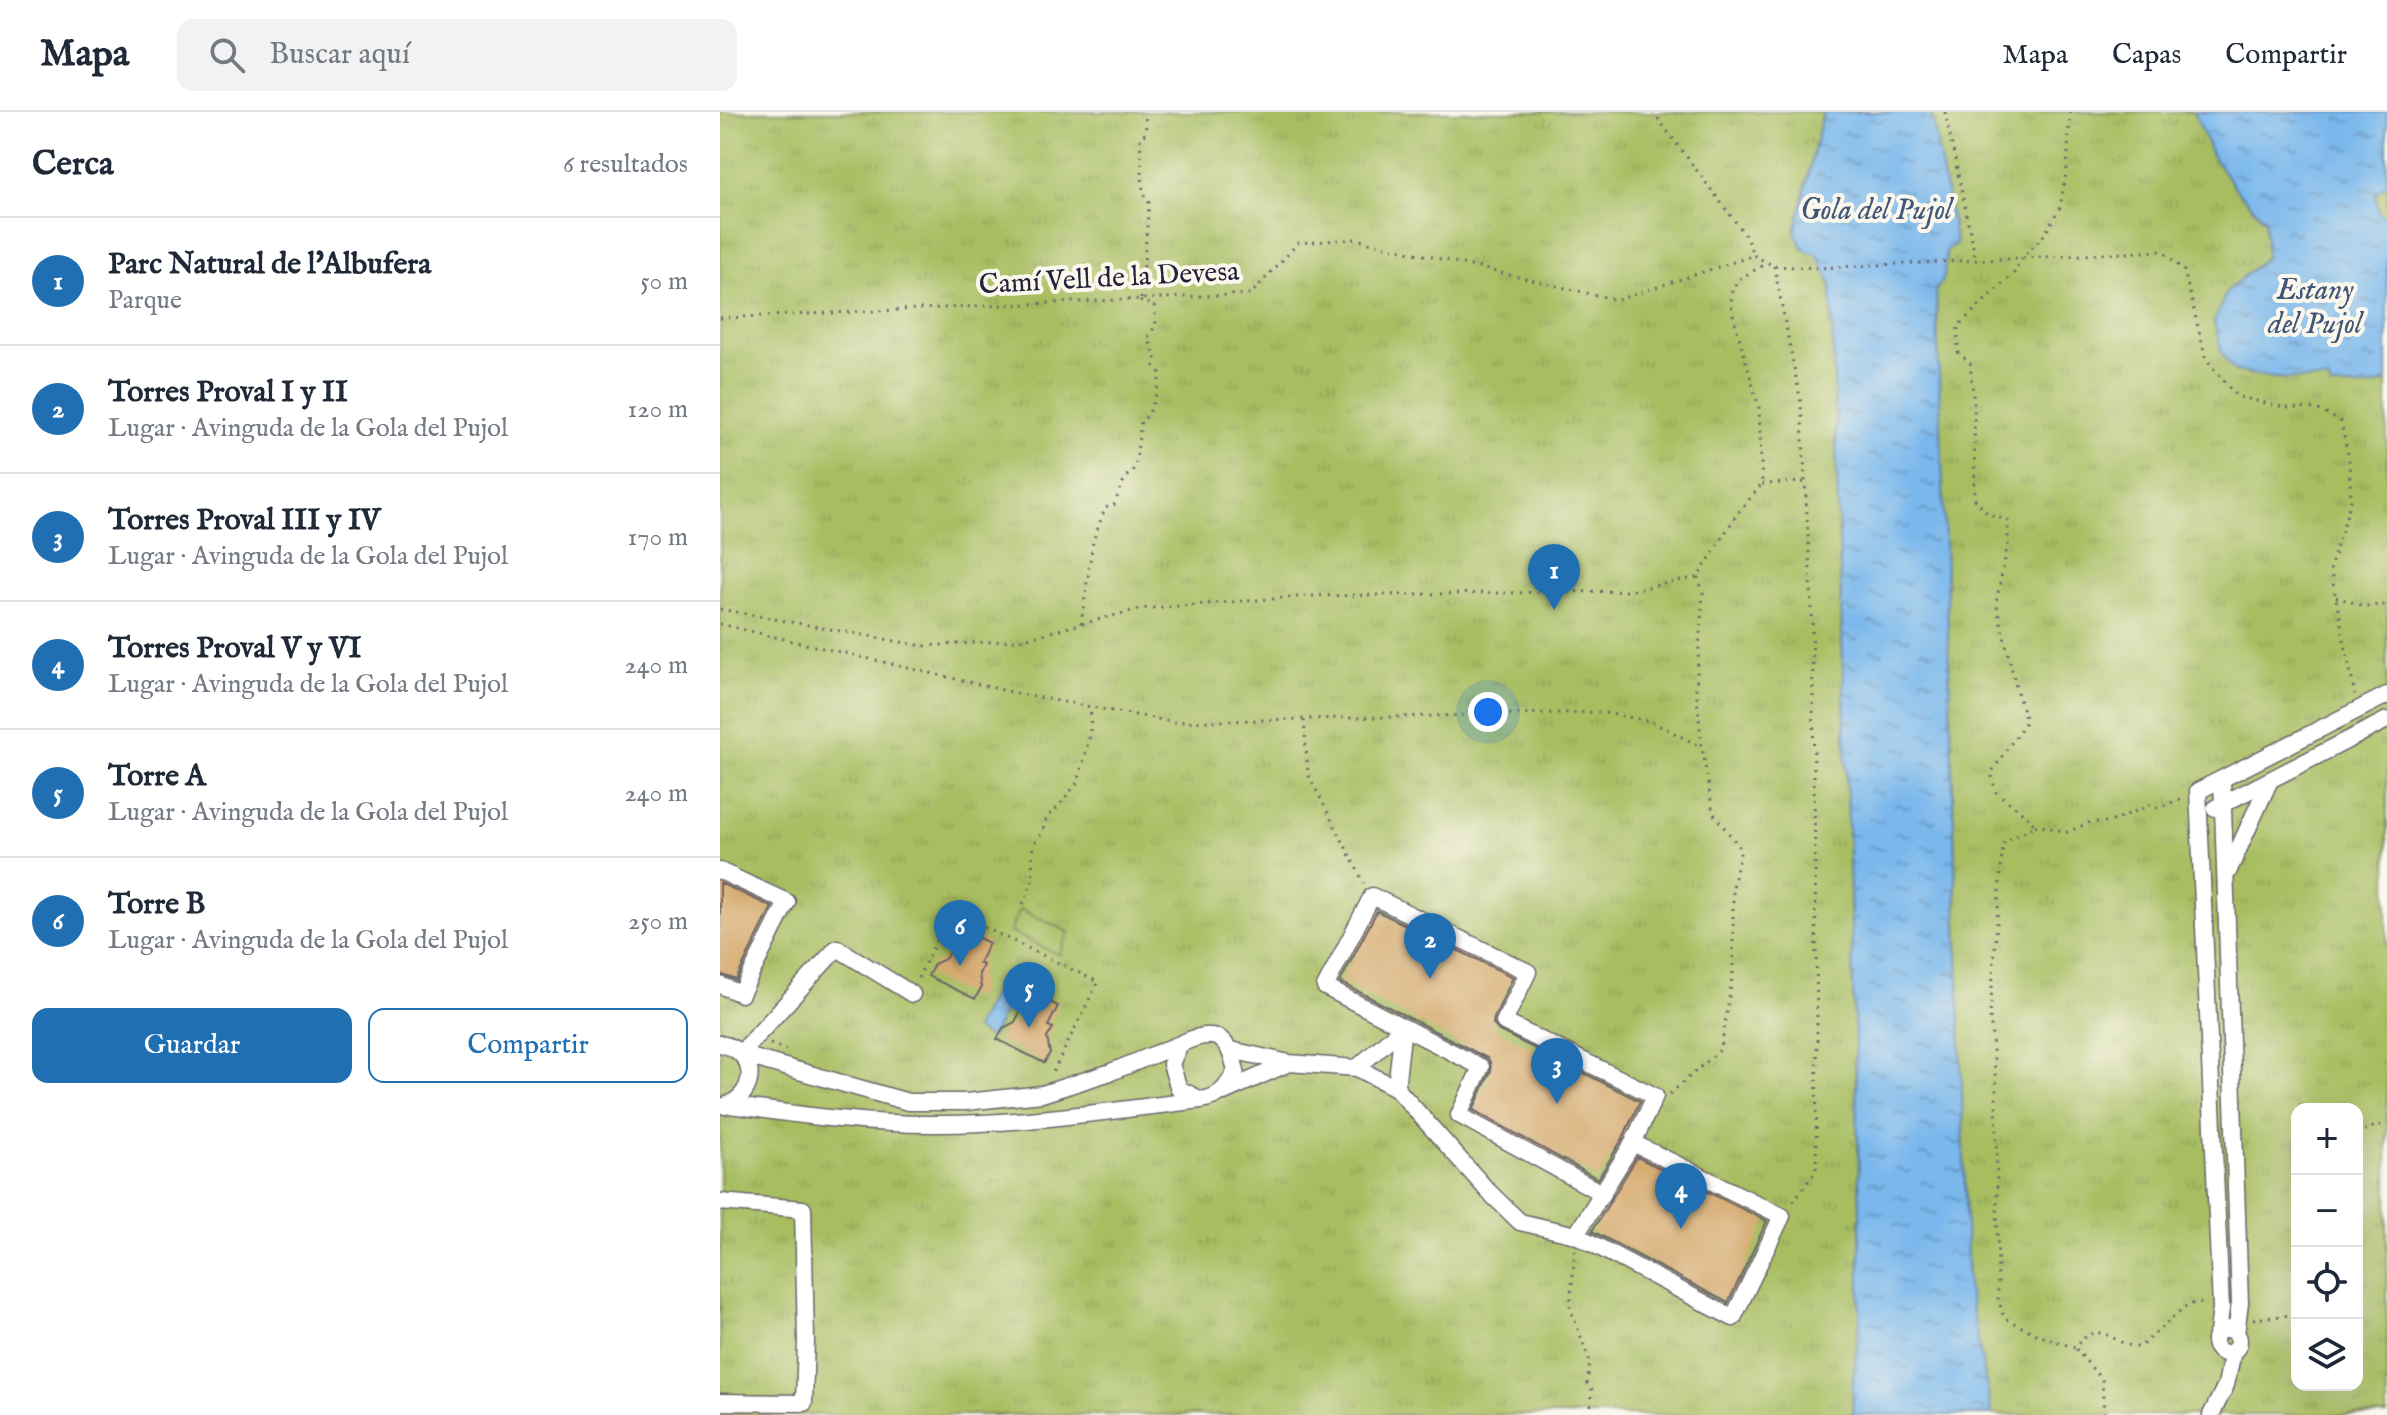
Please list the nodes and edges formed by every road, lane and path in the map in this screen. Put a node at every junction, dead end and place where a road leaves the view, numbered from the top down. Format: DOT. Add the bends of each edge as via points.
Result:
graph roads {
  1 [pos="1145,112"];
  2 [pos="1653,112"];
  3 [pos="1945,112"];
  4 [pos="2070,112"];
  5 [pos="1753,255"];
  6 [pos="2022,258"];
  7 [pos="1976,260"];
  8 [pos="1765,264"];
  9 [pos="1774,266"];
  10 [pos="1141,299"];
  11 [pos="720,318"];
  12 [pos="1805,482"];
  13 [pos="1762,484"];
  14 [pos="1698,577"];
  15 [pos="2336,597"];
  16 [pos="2387,605"];
  17 [pos="720,609"];
  18 [pos="720,624"];
  19 [pos="1081,624"];
  20 [pos="2387,695"];
  21 [pos="1091,707"];
  22 [pos="2358,710"];
  23 [pos="1304,719"];
  24 [pos="2387,720"];
  25 [pos="1702,747"];
  26 [pos="2222,779"];
  27 [pos="2270,780"];
  28 [pos="2198,791"];
  29 [pos="2223,804"];
  30 [pos="2199,816"];
  31 [pos="2035,826"];
  32 [pos="720,871"];
  33 [pos="2226,877"];
  34 [pos="1372,896"];
  35 [pos="1023,904"];
  36 [pos="720,985"];
  37 [pos="915,986"];
  38 [pos="1403,1027"];
  39 [pos="720,1044"];
  40 [pos="1180,1044"];
  41 [pos="1231,1050"];
  42 [pos="742,1054"];
  43 [pos="1289,1063"];
  44 [pos="1357,1068"];
  45 [pos="1052,1074"];
  46 [pos="1396,1088"];
  47 [pos="1224,1092"];
  48 [pos="1655,1096"];
  49 [pos="1201,1100"];
  50 [pos="725,1106"];
  51 [pos="2387,1126"];
  52 [pos="2363,1131"];
  53 [pos="1633,1143"];
  54 [pos="1603,1194"];
  55 [pos="720,1202"];
  56 [pos="1782,1216"];
  57 [pos="1576,1235"];
  58 [pos="2221,1302"];
  59 [pos="2246,1302"];
  60 [pos="2291,1315"];
  61 [pos="2223,1344"];
  62 [pos="2075,1348"];
  63 [pos="720,1402"];
  64 [pos="2213,1409"];
  65 [pos="1590,1415"];
  66 [pos="2104,1415"];
  1 -- 10 [label="path" via="1146,133 1140,137 1143,192 1149,203"];
  2 -- 5 [label="path" via="1746,236"];
  3 -- 7 [label="path"];
  4 -- 6 [label="path" via="2060,207 2045,234"];
  5 -- 8 [label="path"];
  5 -- 10 [label="path, Camí Vell de la Devesa" via="1617,300 1355,239 1298,243 1251,294"];
  6 -- 7 [label="path"];
  6 -- 15 [label="path" via="2163,251 2184,271 2206,359 2236,396 2317,409 2341,422 2351,501 2330,568"];
  6 -- 31 [label="path" via="2009,278 1958,326 1958,352 1970,363 1975,499 1987,513 2008,521 1996,603 2026,721 1991,773 1996,792"];
  7 -- 9 [label="path"];
  8 -- 9 [label="path"];
  8 -- 13 [label="path" via="1738,280 1731,293 1759,408"];
  9 -- 12 [label="path" via="1801,403"];
  10 -- 11 [label="path, Camí Vell de la Devesa"];
  10 -- 19 [label="path" via="1154,304 1156,325 1148,337 1160,373 1148,416 1141,421 1135,468 1114,505 1105,508 1093,541"];
  12 -- 13 [label="path"];
  12 -- 56 [label="path" via="1812,609 1816,1171"];
  13 -- 14 [label="path"];
  14 -- 19 [label="path" via="1629,591 1310,596 1139,609"];
  14 -- 25 [label="path" via="1703,592 1696,688"];
  15 -- 16 [label="path" via="2364,606"];
  15 -- 22 [label="path"];
  17 -- 19 [label="path" via="923,646 1020,640"];
  18 -- 21 [label="path"];
  20 -- 22 [label="street"];
  21 -- 23 [label="path" via="1174,722"];
  21 -- 35 [label="path" via="1078,782 1047,817 1035,842 1033,880"];
  22 -- 26 [label="street"];
  23 -- 25 [label="path" via="1600,712 1650,721"];
  23 -- 34 [label="path" via="1308,774"];
  24 -- 27 [label="street"];
  25 -- 48 [label="path" via="1713,813 1741,849 1733,887 1733,972 1721,1049 1670,1094"];
  26 -- 28 [label="street"];
  26 -- 29 [label="street"];
  27 -- 29 [label="street"];
  27 -- 33 [label="street"];
  28 -- 30 [label="street"];
  28 -- 31 [label="path" via="2158,808 2150,805 2067,832"];
  29 -- 30 [label="street"];
  29 -- 33 [label="street"];
  30 -- 58 [label="street"];
  31 -- 62 [label="path" via="2004,842 2002,854 1990,1015 1996,1083 1998,1298 2004,1318"];
  32 -- 36 [label="street" via="787,902 741,994"];
  33 -- 59 [label="street"];
  34 -- 38 [label="street" via="1325,987"];
  34 -- 48 [label="street" via="1528,972 1504,1022"];
  37 -- 42 [label="street" via="837,948"];
  37 -- 45 [label="path" via="951,911 1098,982"];
  38 -- 44 [label="street"];
  38 -- 46 [label="street"];
  38 -- 54 [label="street" via="1481,1067 1459,1115"];
  39 -- 42 [label="street"];
  40 -- 41 [label="street" via="1201,1035 1217,1037"];
  40 -- 42 [label="street" via="1042,1094 966,1102 908,1102"];
  40 -- 49 [label="street" via="1171,1064 1179,1089"];
  41 -- 43 [label="street"];
  41 -- 47 [label="street" via="1236,1071"];
  42 -- 50 [label="street" via="749,1083 738,1100"];
  43 -- 44 [label="street"];
  43 -- 47 [label="street"];
  44 -- 46 [label="street"];
  46 -- 57 [label="street" via="1520,1222"];
  47 -- 49 [label="street"];
  48 -- 53 [label="street"];
  49 -- 50 [label="street" via="1039,1119 941,1124 827,1119"];
  51 -- 52 [label="path"];
  53 -- 54 [label="street"];
  53 -- 56 [label="street"];
  54 -- 57 [label="street"];
  55 -- 63 [label="street" via="803,1209 806,1340 804,1403"];
  56 -- 57 [label="street" via="1733,1318"];
  57 -- 65 [label="path" via="1570,1307 1590,1362"];
  58 -- 61 [label="street"];
  58 -- 62 [label="path" via="2188,1304 2140,1347 2092,1333"];
  59 -- 60 [label="path" via="2253,1320"];
  59 -- 61 [label="street" via="2236,1334 2225,1330"];
  61 -- 64 [label="street" via="2226,1385"];
  62 -- 66 [label="path" via="2102,1380"];
}
